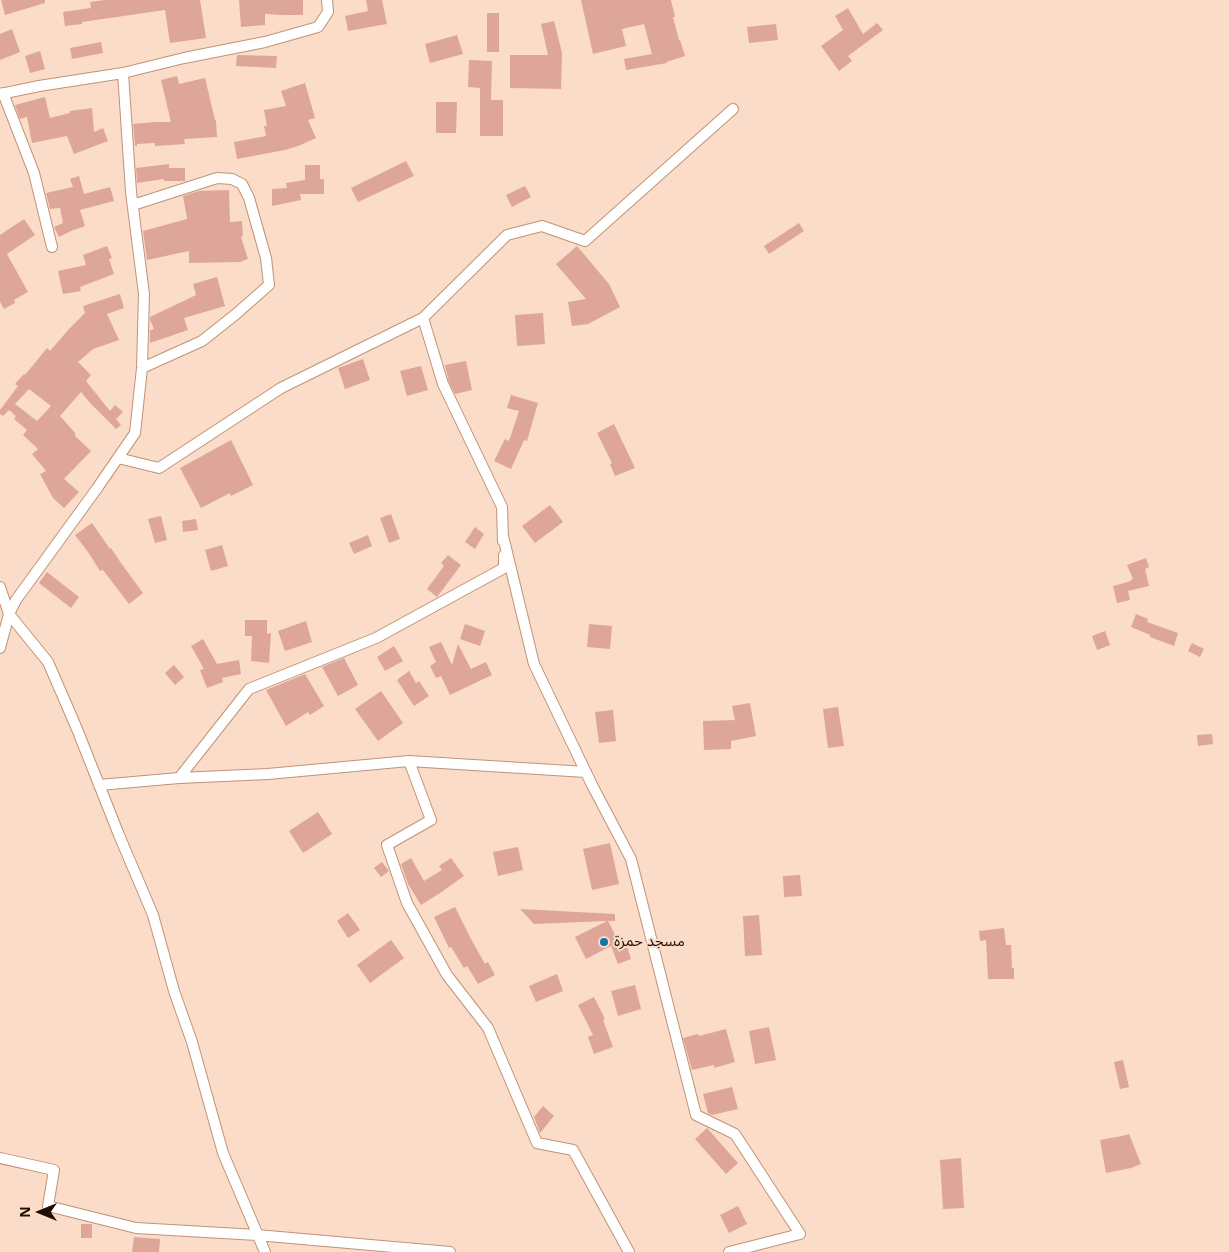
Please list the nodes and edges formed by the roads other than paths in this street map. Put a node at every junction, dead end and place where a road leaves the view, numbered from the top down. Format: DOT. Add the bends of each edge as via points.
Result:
graph roads {
  1 [pos="327,0"];
  2 [pos="124,73"];
  3 [pos="2,94"];
  4 [pos="733,109"];
  5 [pos="133,205"];
  6 [pos="52,247"];
  7 [pos="423,318"];
  8 [pos="142,368"];
  9 [pos="118,458"];
  10 [pos="503,536"];
  11 [pos="0,587"];
  12 [pos="9,614"];
  13 [pos="0,648"];
  14 [pos="409,761"];
  15 [pos="586,772"];
  16 [pos="179,778"];
  17 [pos="99,785"];
  18 [pos="0,1158"];
  19 [pos="257,1235"];
  20 [pos="265,1252"];
  21 [pos="450,1252"];
  22 [pos="629,1252"];
  23 [pos="729,1252"];
  1 -- 2 [label="street" via="328,12 318,27"];
  2 -- 3 [label="street"];
  2 -- 5 [label="street"];
  3 -- 6 [label="street" via="34,173"];
  4 -- 7 [label="street" via="585,241 542,226 507,235"];
  5 -- 8 [label="street" via="144,294"];
  5 -- 8 [label="street" via="217,178 232,179 242,184 250,198 266,258 269,285 202,341"];
  7 -- 9 [label="street" via="281,388 159,468"];
  7 -- 10 [label="street" via="443,384 502,507"];
  8 -- 9 [label="street" via="135,433"];
  9 -- 12 [label="street"];
  10 -- 15 [label="street" via="534,664"];
  10 -- 16 [label="street" via="504,568 376,638 249,689"];
  11 -- 12 [label="street"];
  12 -- 13 [label="street"];
  12 -- 17 [label="street" via="48,662"];
  14 -- 15 [label="street"];
  14 -- 16 [label="street" via="268,774"];
  14 -- 22 [label="street" via="431,820 387,845 407,903 447,975 488,1028 537,1143 573,1150"];
  15 -- 23 [label="street" via="631,859 696,1115 735,1134 800,1234"];
  16 -- 17 [label="street"];
  17 -- 19 [label="street" via="153,915 223,1153"];
  18 -- 19 [label="street" via="54,1170 48,1206 136,1228"];
  19 -- 20 [label="street"];
  19 -- 21 [label="street"];
}
